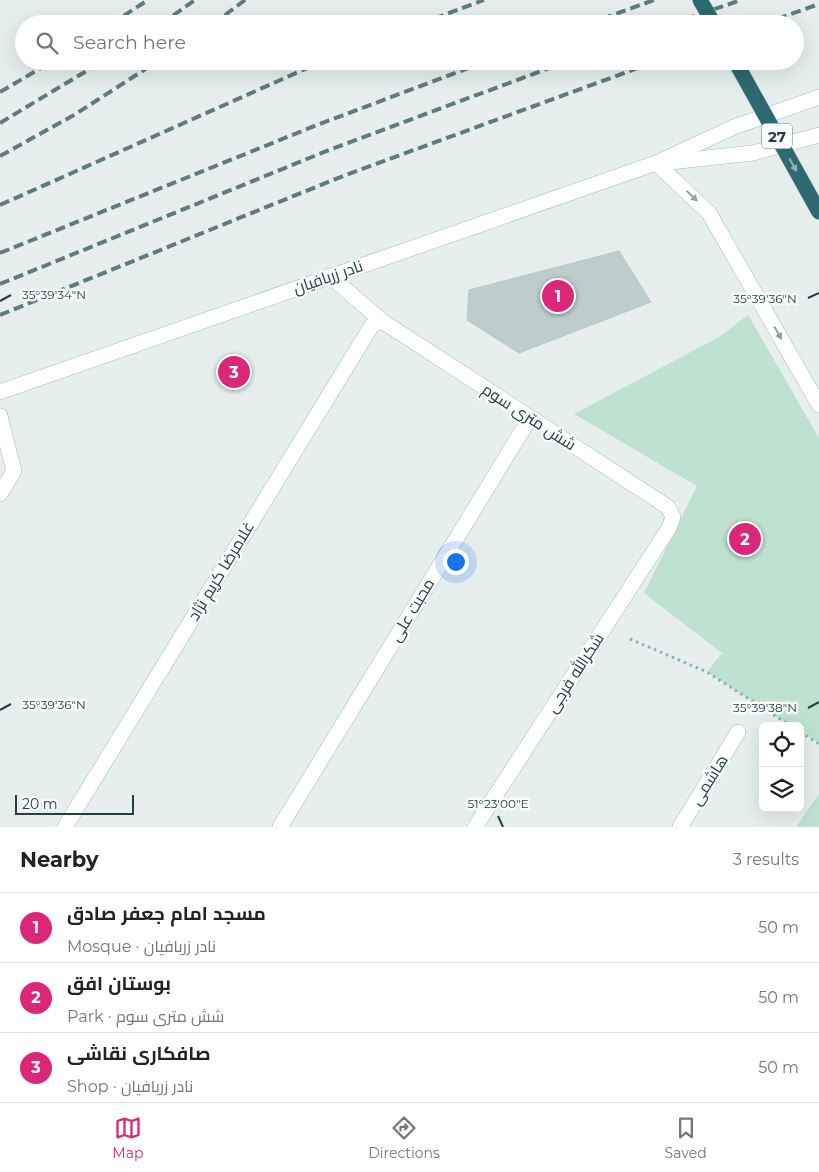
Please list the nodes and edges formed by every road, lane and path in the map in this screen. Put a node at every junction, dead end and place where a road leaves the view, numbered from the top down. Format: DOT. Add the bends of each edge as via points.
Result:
graph roads {
  1 [pos="700,0"];
  2 [pos="709,15"];
  3 [pos="740,70"];
  4 [pos="819,97"];
  5 [pos="819,136"];
  6 [pos="656,163"];
  7 [pos="819,212"];
  8 [pos="330,276"];
  9 [pos="382,321"];
  10 [pos="0,392"];
  11 [pos="819,405"];
  12 [pos="0,416"];
  13 [pos="530,418"];
  14 [pos="0,494"];
  15 [pos="673,517"];
  16 [pos="604,628"];
  17 [pos="785,722"];
  18 [pos="738,732"];
  19 [pos="804,735"];
  20 [pos="819,744"];
  21 [pos="65,827"];
  22 [pos="280,827"];
  23 [pos="476,827"];
  24 [pos="680,827"];
  1 -- 2 [label="highway, bridge"];
  3 -- 7 [label="highway, 27, one-way, bridge"];
  4 -- 6 [label="street" via="734,127"];
  5 -- 6 [label="street" via="754,153"];
  6 -- 8 [label="street, نادر زربافیان"];
  6 -- 11 [label="street, one-way" via="710,213"];
  8 -- 9 [label="street, شش متری سوم"];
  8 -- 10 [label="street, نادر زربافیان"];
  9 -- 13 [label="street, شش متری سوم"];
  9 -- 21 [label="street, غلامرضا کریم نژاد" via="372,325"];
  12 -- 14 [label="street" via="14,471"];
  13 -- 15 [label="street, شش متری سوم" via="668,507"];
  13 -- 22 [label="street, محبت علی"];
  15 -- 16 [label="street, شکرالله فرجی"];
  16 -- 17 [label="path" via="707,672"];
  16 -- 23 [label="street, شکرالله فرجی"];
  18 -- 24 [label="street, هاشمی"];
  19 -- 20 [label="path"];
}
